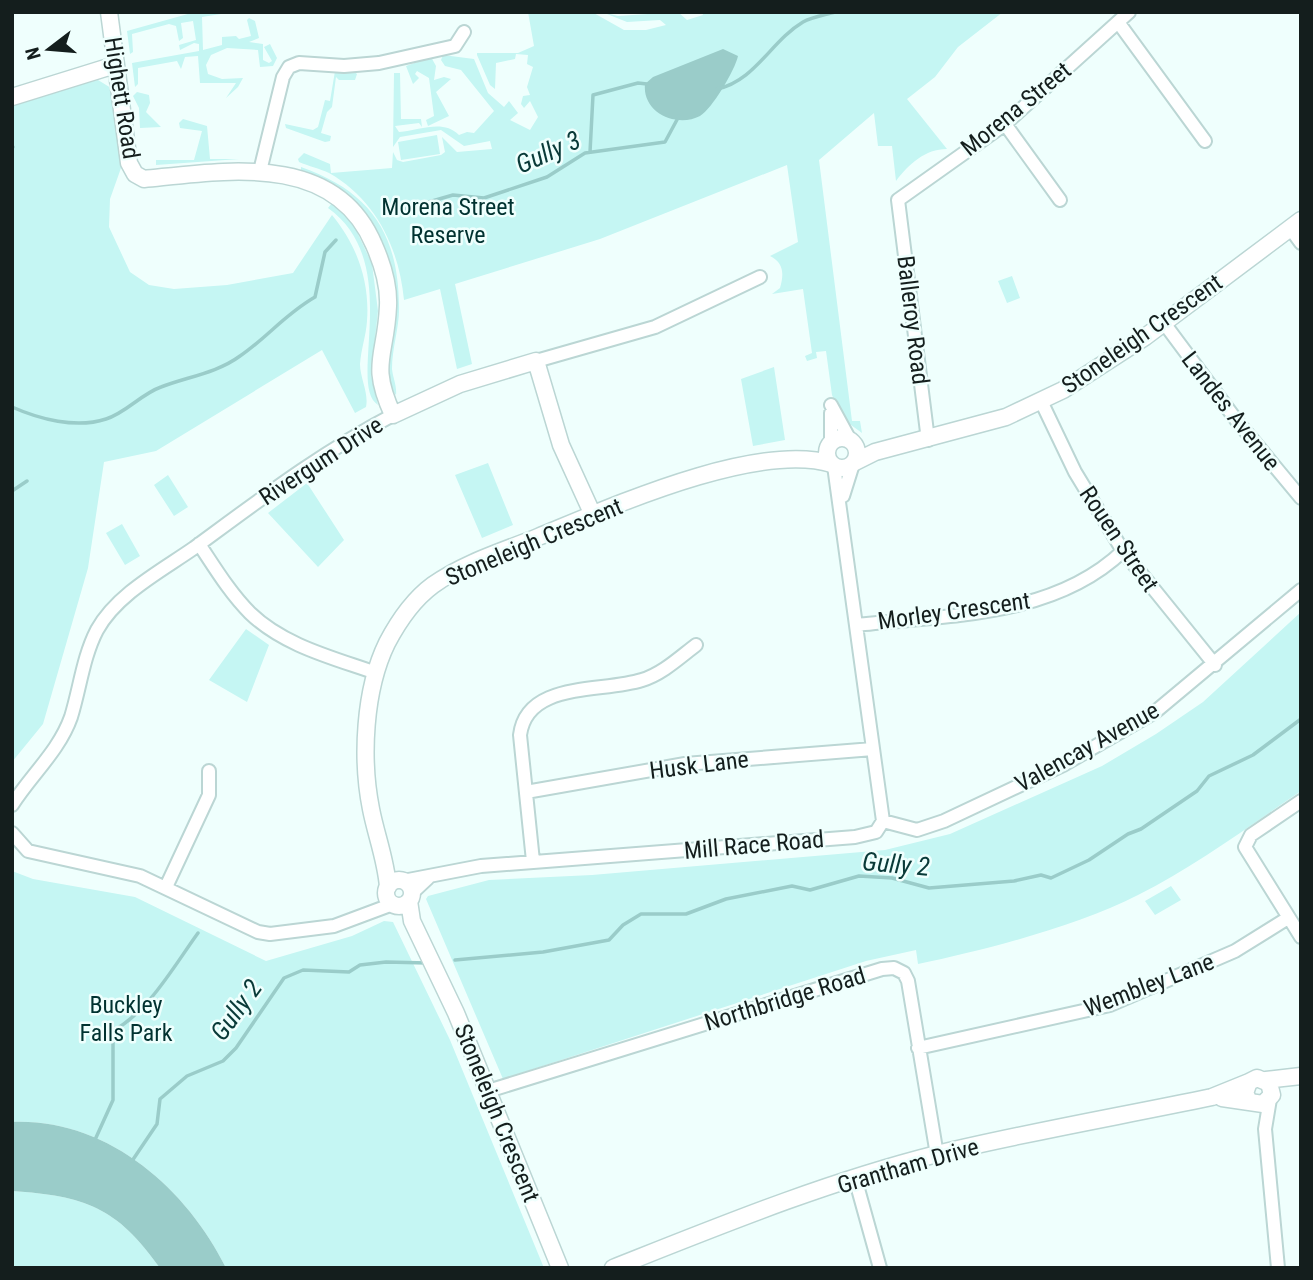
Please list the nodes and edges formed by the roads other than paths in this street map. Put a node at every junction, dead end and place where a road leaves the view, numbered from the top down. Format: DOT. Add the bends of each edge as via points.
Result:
graph roads {
  1 [pos="109,12"];
  2 [pos="1129,12"];
  3 [pos="1118,22"];
  4 [pos="464,32"];
  5 [pos="115,65"];
  6 [pos="12,97"];
  7 [pos="1005,124"];
  8 [pos="1205,141"];
  9 [pos="260,171"];
  10 [pos="898,200"];
  11 [pos="1060,200"];
  12 [pos="1295,224"];
  13 [pos="1301,243"];
  14 [pos="761,277"];
  15 [pos="1164,323"];
  16 [pos="536,361"];
  17 [pos="1041,401"];
  18 [pos="393,415"];
  19 [pos="851,440"];
  20 [pos="928,440"];
  21 [pos="830,444"];
  22 [pos="890,447"];
  23 [pos="796,459"];
  24 [pos="854,463"];
  25 [pos="833,465"];
  26 [pos="1301,498"];
  27 [pos="842,507"];
  28 [pos="593,515"];
  29 [pos="198,544"];
  30 [pos="1123,551"];
  31 [pos="1301,590"];
  32 [pos="856,625"];
  33 [pos="696,645"];
  34 [pos="1215,665"];
  35 [pos="376,673"];
  36 [pos="873,749"];
  37 [pos="209,771"];
  38 [pos="526,792"];
  39 [pos="1301,801"];
  40 [pos="12,805"];
  41 [pos="883,821"];
  42 [pos="12,833"];
  43 [pos="533,861"];
  44 [pos="166,887"];
  45 [pos="398,893"];
  46 [pos="1293,919"];
  47 [pos="1301,937"];
  48 [pos="918,1048"];
  49 [pos="1298,1077"];
  50 [pos="1266,1080"];
  51 [pos="1249,1082"];
  52 [pos="488,1091"];
  53 [pos="1212,1097"];
  54 [pos="1271,1097"];
  55 [pos="1251,1102"];
  56 [pos="1265,1129"];
  57 [pos="937,1154"];
  58 [pos="855,1178"];
  59 [pos="560,1268"];
  60 [pos="613,1268"];
  61 [pos="880,1268"];
  62 [pos="1278,1268"];
  1 -- 5 [label="street, Highett Road"];
  2 -- 3 [label="street, Morena Street"];
  3 -- 7 [label="street, Morena Street"];
  3 -- 8 [label="street"];
  4 -- 9 [label="street" via="460,48 387,62 290,66 282,80"];
  5 -- 6 [label="street"];
  5 -- 9 [label="street, Highett Road" via="128,163 135,174 144,179"];
  7 -- 10 [label="street, Morena Street"];
  7 -- 11 [label="street"];
  9 -- 18 [label="street" via="313,183 352,209 368,230 379,255 389,304 379,377"];
  10 -- 20 [label="street, Balleroy Road"];
  12 -- 13 [label="street"];
  12 -- 15 [label="street, Stoneleigh Crescent"];
  14 -- 16 [label="street, Rivergum Drive" via="655,327"];
  15 -- 17 [label="street, Stoneleigh Crescent"];
  15 -- 26 [label="street, Landes Avenue"];
  16 -- 18 [label="street, Rivergum Drive" via="460,384"];
  16 -- 28 [label="street" via="561,445"];
  17 -- 20 [label="street, Stoneleigh Crescent"];
  17 -- 30 [label="street, Rouen Street" via="1074,472"];
  18 -- 29 [label="street, Rivergum Drive" via="335,448"];
  19 -- 21 [label="street, Stoneleigh Crescent" via="840,438"];
  19 -- 21 [label="street" via="831,405"];
  19 -- 22 [label="street, Stoneleigh Crescent"];
  19 -- 24 [label="street" via="857,451"];
  20 -- 22 [label="street, Stoneleigh Crescent"];
  21 -- 23 [label="street, Stoneleigh Crescent"];
  21 -- 25 [label="street" via="827,456"];
  22 -- 24 [label="street, Stoneleigh Crescent"];
  23 -- 25 [label="street, Stoneleigh Crescent"];
  23 -- 28 [label="street, Stoneleigh Crescent" via="688,480"];
  24 -- 25 [label="street, Stoneleigh Crescent" via="844,468"];
  24 -- 27 [label="street"];
  25 -- 27 [label="street"];
  27 -- 32 [label="street"];
  28 -- 35 [label="street, Stoneleigh Crescent" via="477,561 431,586 407,611 387,643"];
  29 -- 35 [label="street" via="236,598 262,624 295,644"];
  29 -- 40 [label="street, Rivergum Drive" via="108,615 97,630 61,738"];
  30 -- 32 [label="street, Morley Crescent" via="1056,594 1011,608"];
  30 -- 34 [label="street, Rouen Street"];
  31 -- 34 [label="street, Valencay Avenue"];
  32 -- 36 [label="street"];
  33 -- 38 [label="street" via="639,681 537,701 522,721 520,735"];
  34 -- 41 [label="street, Valencay Avenue" via="1125,732 944,821 917,830"];
  35 -- 45 [label="street, Stoneleigh Crescent" via="366,767 370,808"];
  36 -- 38 [label="street, Husk Lane" via="685,764"];
  36 -- 41 [label="street"];
  37 -- 44 [label="street" via="209,795"];
  38 -- 43 [label="street"];
  39 -- 46 [label="street" via="1246,841 1247,852"];
  41 -- 43 [label="street, Mill Race Road" via="876,832 862,836"];
  42 -- 44 [label="street" via="21,846 41,856 122,871"];
  43 -- 45 [label="street, Mill Race Road" via="428,878"];
  44 -- 45 [label="street" via="231,922 270,934 334,926 364,915"];
  45 -- 52 [label="street, Stoneleigh Crescent"];
  46 -- 47 [label="street"];
  46 -- 48 [label="street, Wembley Lane" via="1235,951 1110,1005"];
  48 -- 52 [label="street, Northbridge Road" via="908,981 894,968 882,969"];
  48 -- 57 [label="street, Northbridge Road"];
  49 -- 50 [label="street, Grantham Drive"];
  49 -- 54 [label="street, Grantham Drive"];
  50 -- 51 [label="street, Grantham Drive"];
  50 -- 54 [label="street" via="1272,1087"];
  51 -- 53 [label="street, Grantham Drive"];
  51 -- 55 [label="street" via="1245,1093"];
  52 -- 59 [label="street, Stoneleigh Crescent"];
  53 -- 55 [label="street, Grantham Drive"];
  53 -- 57 [label="street, Grantham Drive"];
  54 -- 55 [label="street, Grantham Drive" via="1264,1104"];
  54 -- 56 [label="street"];
  55 -- 56 [label="street"];
  56 -- 62 [label="street"];
  57 -- 58 [label="street, Grantham Drive"];
  58 -- 60 [label="street, Grantham Drive"];
  58 -- 61 [label="street"];
}
